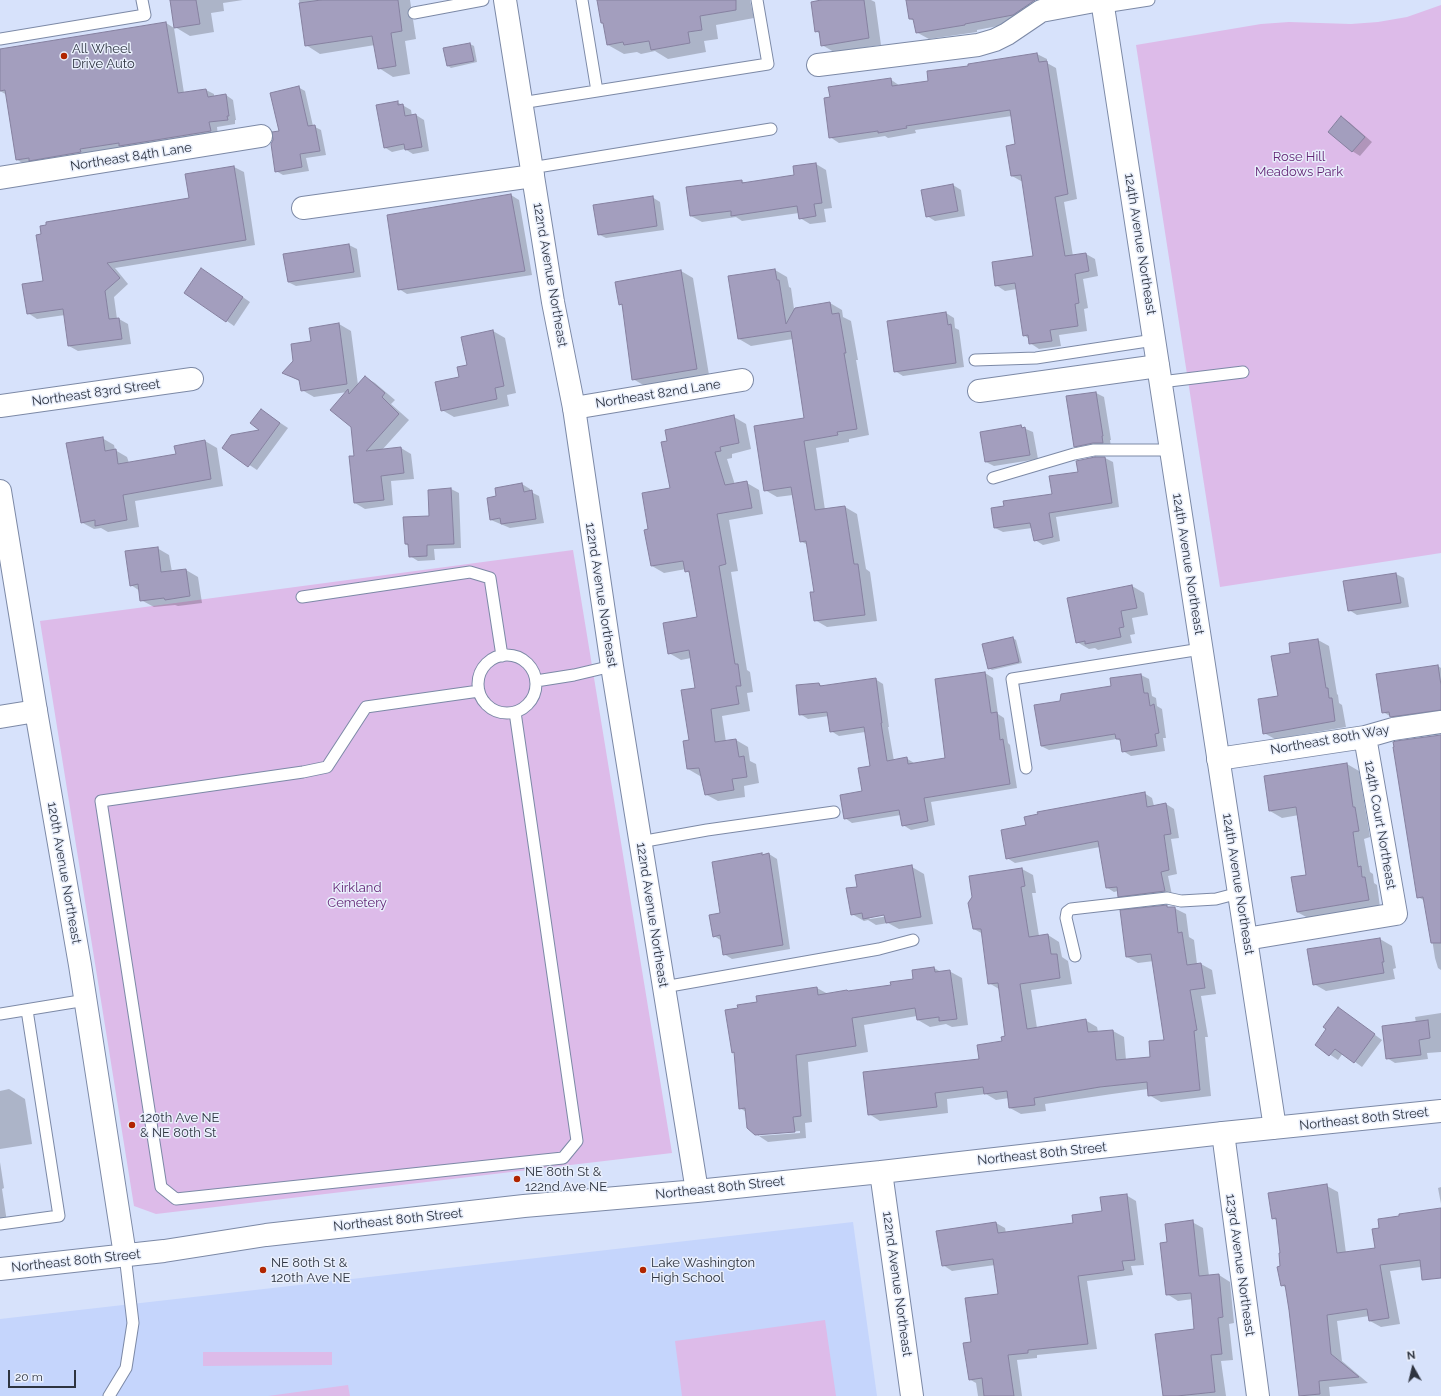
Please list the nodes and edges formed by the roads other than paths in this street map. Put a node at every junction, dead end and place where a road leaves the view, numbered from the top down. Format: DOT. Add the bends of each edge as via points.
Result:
graph roads {
  1 [pos="142,0"];
  2 [pos="483,0"];
  3 [pos="505,0"];
  4 [pos="582,0"];
  5 [pos="757,0"];
  6 [pos="1149,0"];
  7 [pos="1102,2"];
  8 [pos="414,12"];
  9 [pos="0,39"];
  10 [pos="818,65"];
  11 [pos="597,91"];
  12 [pos="521,103"];
  13 [pos="771,129"];
  14 [pos="261,136"];
  15 [pos="532,172"];
  16 [pos="0,178"];
  17 [pos="303,208"];
  18 [pos="1154,340"];
  19 [pos="975,360"];
  20 [pos="1242,372"];
  21 [pos="1160,374"];
  22 [pos="192,379"];
  23 [pos="742,380"];
  24 [pos="979,391"];
  25 [pos="0,406"];
  26 [pos="574,408"];
  27 [pos="1171,450"];
  28 [pos="994,478"];
  29 [pos="0,491"];
  30 [pos="302,598"];
  31 [pos="1201,649"];
  32 [pos="502,656"];
  33 [pos="612,666"];
  34 [pos="536,681"];
  35 [pos="479,690"];
  36 [pos="36,711"];
  37 [pos="515,712"];
  38 [pos="0,717"];
  39 [pos="1441,722"];
  40 [pos="1365,737"];
  41 [pos="1218,759"];
  42 [pos="1026,768"];
  43 [pos="834,812"];
  44 [pos="640,842"];
  45 [pos="1239,893"];
  46 [pos="1246,939"];
  47 [pos="914,940"];
  48 [pos="1075,956"];
  49 [pos="664,987"];
  50 [pos="86,1000"];
  51 [pos="27,1010"];
  52 [pos="0,1014"];
  53 [pos="1441,1111"];
  54 [pos="1274,1128"];
  55 [pos="1223,1133"];
  56 [pos="881,1172"];
  57 [pos="697,1191"];
  58 [pos="0,1224"];
  59 [pos="125,1255"];
  60 [pos="0,1269"];
  61 [pos="109,1396"];
  62 [pos="912,1396"];
  63 [pos="1258,1396"];
  1 -- 9 [label="lane" via="145,15"];
  2 -- 8 [label="lane"];
  3 -- 12 [label="street, 122nd Avenue Northeast"];
  4 -- 11 [label="lane"];
  5 -- 11 [label="lane" via="768,64"];
  6 -- 7 [label="lane"];
  7 -- 10 [label="street" via="1041,11 1007,34 978,45"];
  7 -- 18 [label="street, 124th Avenue Northeast"];
  11 -- 12 [label="lane"];
  12 -- 15 [label="street, 122nd Avenue Northeast"];
  13 -- 15 [label="lane"];
  14 -- 16 [label="street, Northeast 84th Lane"];
  15 -- 17 [label="street"];
  15 -- 26 [label="street, 122nd Avenue Northeast" via="553,302"];
  18 -- 19 [label="lane" via="1036,358"];
  18 -- 21 [label="street, 124th Avenue Northeast"];
  20 -- 21 [label="lane"];
  21 -- 24 [label="street"];
  21 -- 27 [label="street, 124th Avenue Northeast"];
  22 -- 25 [label="street, Northeast 83rd Street"];
  23 -- 26 [label="street, Northeast 82nd Lane"];
  26 -- 33 [label="street, 122nd Avenue Northeast"];
  27 -- 28 [label="lane" via="1094,450"];
  27 -- 31 [label="street, 124th Avenue Northeast"];
  29 -- 36 [label="street, 120th Avenue Northeast"];
  30 -- 32 [label="lane" via="470,572 490,578"];
  31 -- 41 [label="street, 124th Avenue Northeast"];
  31 -- 42 [label="lane" via="1012,679"];
  32 -- 34 [label="lane" via="514,656 525,662 531,668"];
  32 -- 35 [label="lane" via="493,659 481,672"];
  33 -- 34 [label="lane"];
  33 -- 44 [label="street, 122nd Avenue Northeast"];
  34 -- 37 [label="lane" via="535,693 530,702"];
  35 -- 37 [label="lane" via="482,699 496,711"];
  35 -- 37 [label="lane" via="366,707 327,767 101,801 161,1186 176,1200 563,1158 577,1141"];
  36 -- 38 [label="street"];
  36 -- 50 [label="street, 120th Avenue Northeast"];
  39 -- 40 [label="street, Northeast 80th Way" via="1393,729"];
  40 -- 41 [label="street, Northeast 80th Way"];
  40 -- 46 [label="street, 124th Court Northeast" via="1396,914"];
  41 -- 45 [label="street, 124th Avenue Northeast"];
  43 -- 44 [label="lane"];
  44 -- 49 [label="street, 122nd Avenue Northeast"];
  45 -- 46 [label="street, 124th Avenue Northeast"];
  45 -- 48 [label="lane" via="1216,899 1182,901 1167,898 1071,909 1067,912 1066,918"];
  46 -- 54 [label="street, 124th Avenue Northeast"];
  47 -- 49 [label="lane" via="879,950"];
  49 -- 57 [label="street, 122nd Avenue Northeast"];
  50 -- 51 [label="lane"];
  50 -- 59 [label="street, 120th Avenue Northeast"];
  51 -- 52 [label="lane"];
  51 -- 58 [label="lane" via="59,1216"];
  53 -- 54 [label="street, Northeast 80th Street"];
  54 -- 55 [label="street, Northeast 80th Street"];
  55 -- 56 [label="street, Northeast 80th Street"];
  55 -- 63 [label="street, 123rd Avenue Northeast"];
  56 -- 57 [label="street, Northeast 80th Street"];
  56 -- 62 [label="street, 122nd Avenue Northeast"];
  57 -- 59 [label="street, Northeast 80th Street" via="524,1206 266,1235"];
  59 -- 60 [label="street, Northeast 80th Street"];
  59 -- 61 [label="lane" via="133,1323 126,1368"];
}
